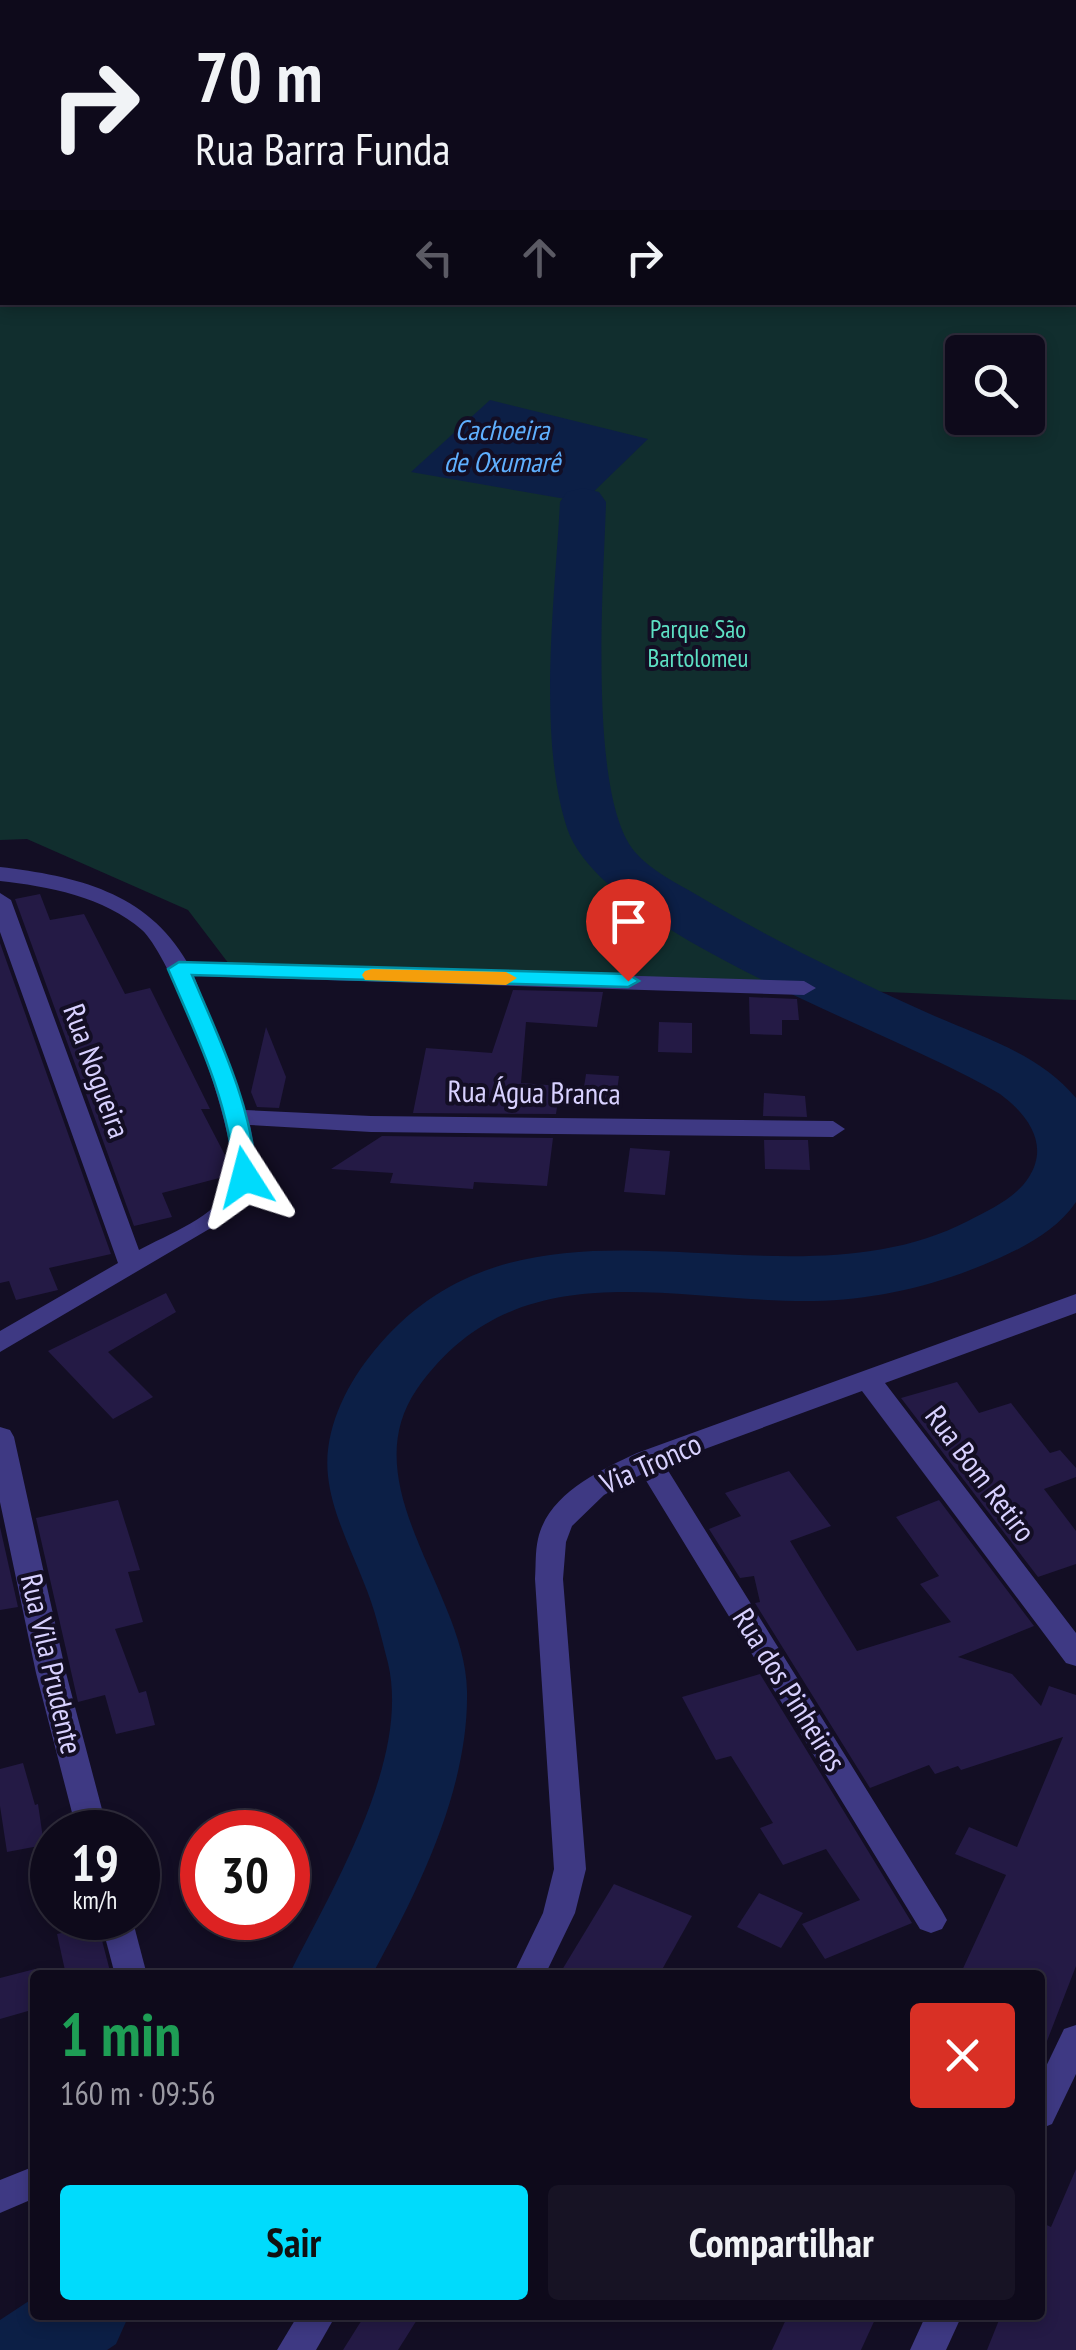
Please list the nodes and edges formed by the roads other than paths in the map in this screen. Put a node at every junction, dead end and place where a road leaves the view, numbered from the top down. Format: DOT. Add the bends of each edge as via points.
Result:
graph roads {
  1 [pos="0,874"];
  2 [pos="0,900"];
  3 [pos="179,969"];
  4 [pos="804,988"];
  5 [pos="235,1117"];
  6 [pos="833,1129"];
  7 [pos="131,1264"];
  8 [pos="1076,1302"];
  9 [pos="0,1342"];
  10 [pos="869,1381"];
  11 [pos="0,1436"];
  12 [pos="646,1460"];
  13 [pos="1076,1655"];
  14 [pos="87,1810"];
  15 [pos="931,1920"];
  16 [pos="122,1940"];
  17 [pos="130,1970"];
  18 [pos="531,1970"];
  19 [pos="1076,2039"];
  20 [pos="1045,2104"];
  21 [pos="30,2183"];
  22 [pos="0,2197"];
  23 [pos="315,2320"];
  24 [pos="942,2320"];
  25 [pos="295,2350"];
  26 [pos="928,2350"];
  1 -- 3 [label="street" via="40,878 130,913 158,932"];
  2 -- 7 [label="street, Rua Nogueira"];
  3 -- 4 [label="street"];
  3 -- 5 [label="street"];
  5 -- 6 [label="street, Rua Água Branca"];
  5 -- 7 [label="street" via="245,1177 238,1197 214,1218"];
  7 -- 9 [label="street"];
  8 -- 10 [label="street, Via Tronco"];
  10 -- 12 [label="street, Via Tronco"];
  10 -- 13 [label="street, Rua Bom Retiro"];
  11 -- 14 [label="street, Rua Vila Prudente"];
  12 -- 15 [label="street, Rua dos Pinheiros"];
  12 -- 18 [label="street, Via Tronco" via="576,1502 553,1533 550,1579 570,1869 559,1913"];
  16 -- 17 [label="street"];
  19 -- 20 [label="street"];
  21 -- 22 [label="street"];
  23 -- 25 [label="street"];
  24 -- 26 [label="street"];
}
